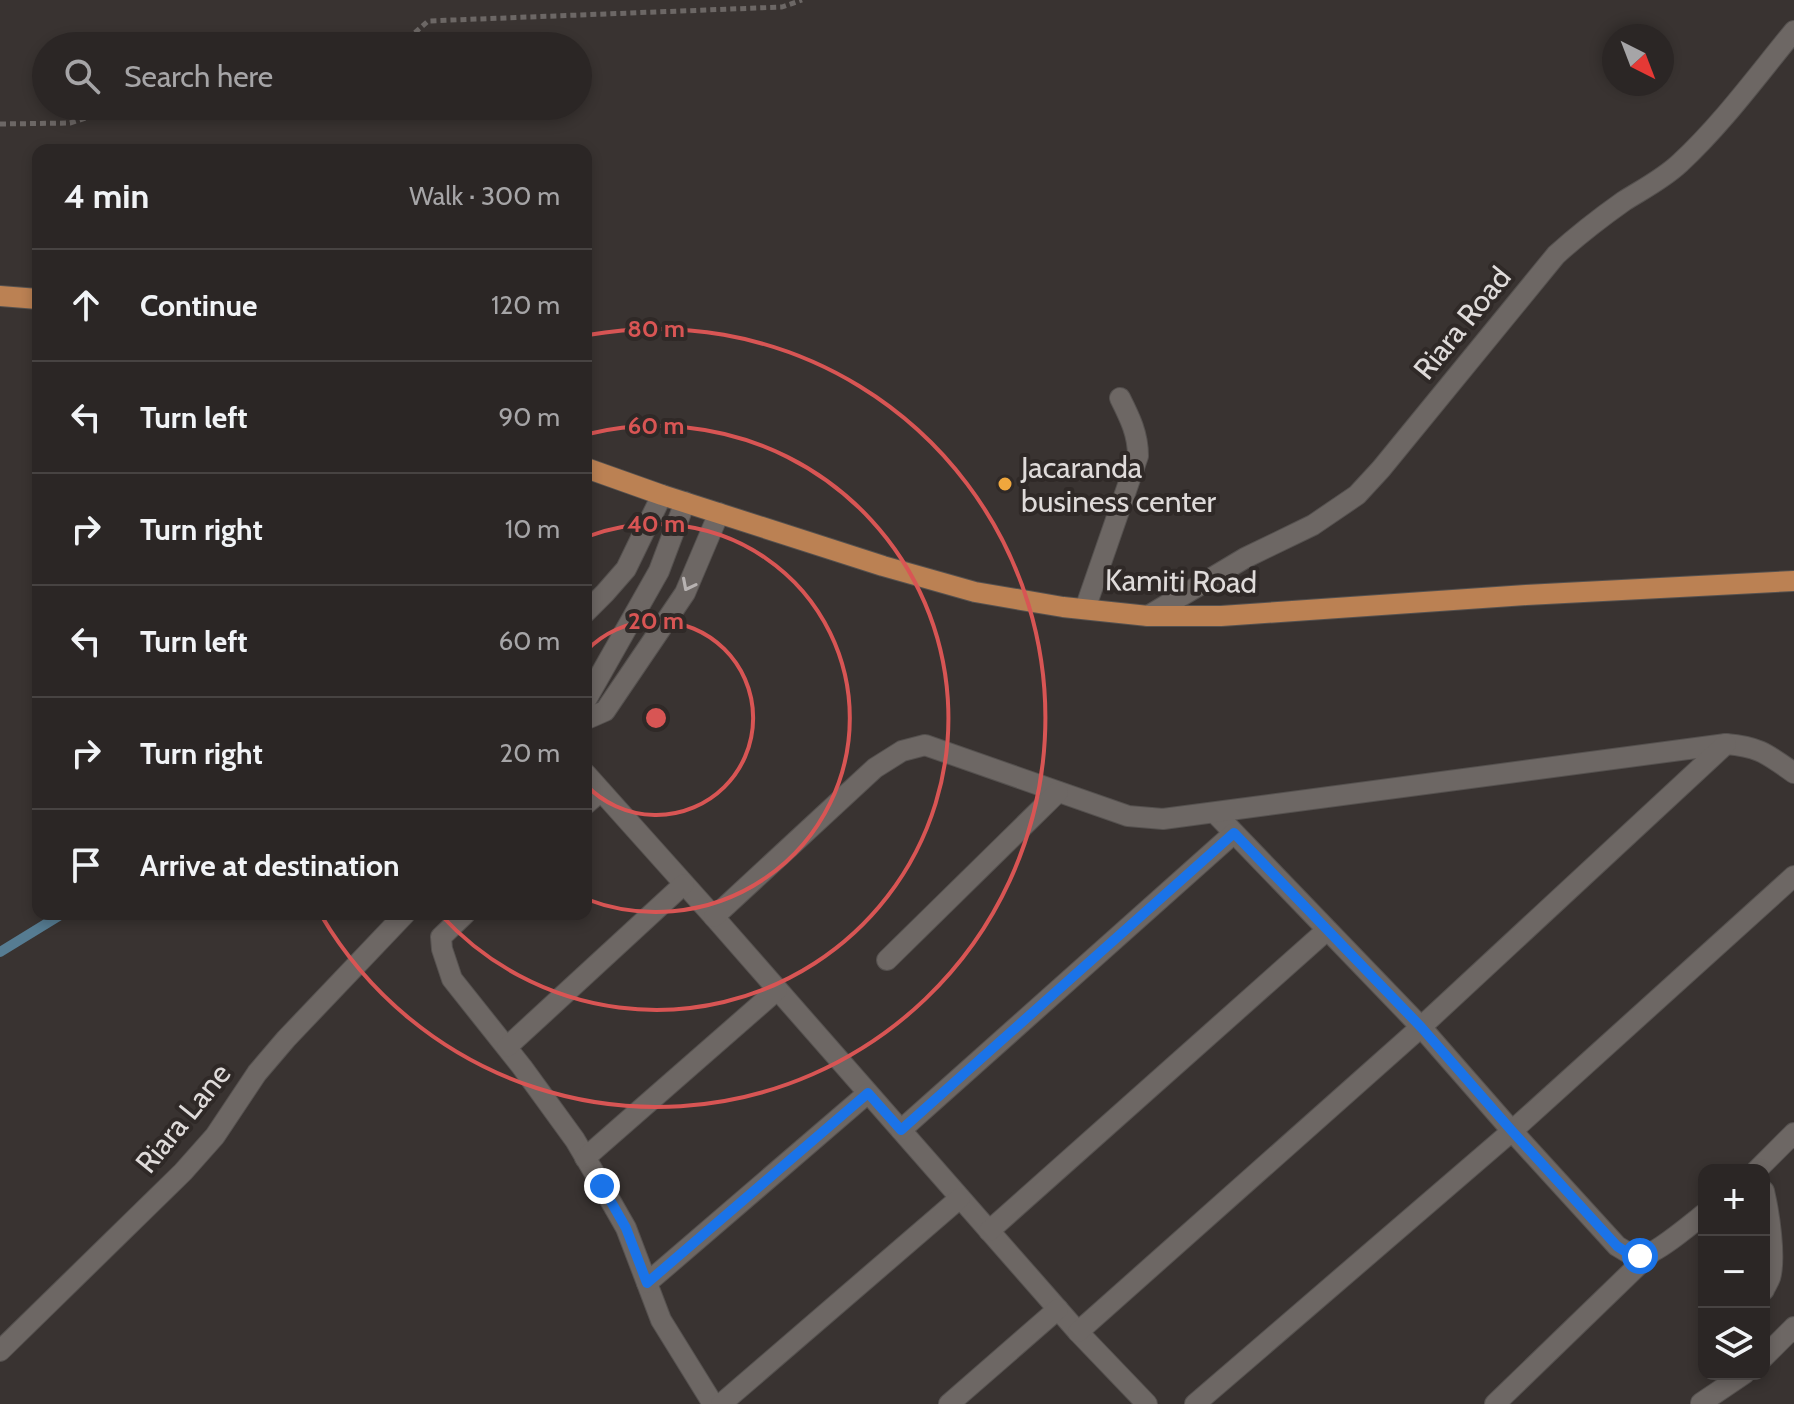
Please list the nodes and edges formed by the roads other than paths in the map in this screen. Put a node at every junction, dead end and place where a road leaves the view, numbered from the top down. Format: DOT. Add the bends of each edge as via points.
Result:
graph roads {
  1 [pos="1794,31"];
  2 [pos="0,296"];
  3 [pos="32,299"];
  4 [pos="1120,398"];
  5 [pos="592,470"];
  6 [pos="662,495"];
  7 [pos="685,502"];
  8 [pos="719,513"];
  9 [pos="1794,581"];
  10 [pos="592,606"];
  11 [pos="1085,609"];
  12 [pos="1148,616"];
  13 [pos="592,702"];
  14 [pos="592,712"];
  15 [pos="1726,744"];
  16 [pos="1794,773"];
  17 [pos="1058,792"];
  18 [pos="594,797"];
  19 [pos="1215,813"];
  20 [pos="1234,833"];
  21 [pos="1794,876"];
  22 [pos="684,884"];
  23 [pos="714,917"];
  24 [pos="399,920"];
  25 [pos="459,920"];
  26 [pos="1327,930"];
  27 [pos="887,960"];
  28 [pos="777,990"];
  29 [pos="1421,1027"];
  30 [pos="507,1047"];
  31 [pos="868,1093"];
  32 [pos="901,1130"];
  33 [pos="1512,1131"];
  34 [pos="1794,1133"];
  35 [pos="585,1158"];
  36 [pos="1764,1164"];
  37 [pos="960,1198"];
  38 [pos="1698,1218"];
  39 [pos="989,1231"];
  40 [pos="1770,1232"];
  41 [pos="1651,1253"];
  42 [pos="1770,1278"];
  43 [pos="647,1283"];
  44 [pos="1058,1309"];
  45 [pos="1794,1327"];
  46 [pos="1078,1332"];
  47 [pos="0,1351"];
  48 [pos="1770,1351"];
  49 [pos="1714,1380"];
  50 [pos="1735,1380"];
  51 [pos="1701,1403"];
  52 [pos="713,1404"];
  53 [pos="721,1404"];
  54 [pos="949,1404"];
  55 [pos="1147,1404"];
  56 [pos="1195,1404"];
  57 [pos="1495,1404"];
  1 -- 12 [label="street, Riara Road" via="1680,163 1556,255 1357,495"];
  2 -- 3 [label="main road"];
  4 -- 11 [label="street" via="1138,439 1138,456"];
  5 -- 6 [label="main road, Kamiti Road"];
  6 -- 7 [label="main road, Kamiti Road"];
  6 -- 10 [label="street" via="626,569"];
  7 -- 8 [label="main road, Kamiti Road"];
  7 -- 13 [label="street" via="659,571"];
  8 -- 11 [label="main road, Kamiti Road" via="975,592"];
  8 -- 14 [label="street, one-way" via="685,593 605,711"];
  9 -- 12 [label="main road, Kamiti Road"];
  11 -- 12 [label="main road, Kamiti Road"];
  15 -- 16 [label="street" via="1754,748"];
  15 -- 19 [label="street"];
  15 -- 29 [label="street"];
  17 -- 19 [label="street" via="1128,816 1163,819"];
  17 -- 23 [label="street" via="925,745 902,751 875,768"];
  17 -- 27 [label="street"];
  18 -- 22 [label="street"];
  19 -- 20 [label="street"];
  20 -- 26 [label="street"];
  20 -- 32 [label="street"];
  21 -- 33 [label="street"];
  22 -- 23 [label="street"];
  22 -- 30 [label="street"];
  23 -- 28 [label="street"];
  24 -- 47 [label="street, Riara Lane" via="286,1039 183,1172"];
  25 -- 30 [label="street" via="441,937 452,979"];
  26 -- 29 [label="street"];
  26 -- 39 [label="street"];
  28 -- 31 [label="street"];
  28 -- 35 [label="street"];
  29 -- 33 [label="street"];
  29 -- 46 [label="street"];
  30 -- 35 [label="street"];
  31 -- 32 [label="street"];
  31 -- 43 [label="street"];
  32 -- 37 [label="street"];
  33 -- 41 [label="street" via="1617,1246 1629,1254"];
  33 -- 56 [label="street"];
  34 -- 36 [label="street"];
  35 -- 43 [label="street" via="626,1228"];
  37 -- 39 [label="street"];
  37 -- 53 [label="street"];
  38 -- 41 [label="street"];
  39 -- 44 [label="street"];
  40 -- 42 [label="street"];
  41 -- 57 [label="street"];
  43 -- 52 [label="street" via="661,1320"];
  44 -- 46 [label="street"];
  44 -- 54 [label="street"];
  45 -- 48 [label="street"];
  46 -- 55 [label="street"];
  49 -- 51 [label="street"];
  50 -- 51 [label="street"];
}
